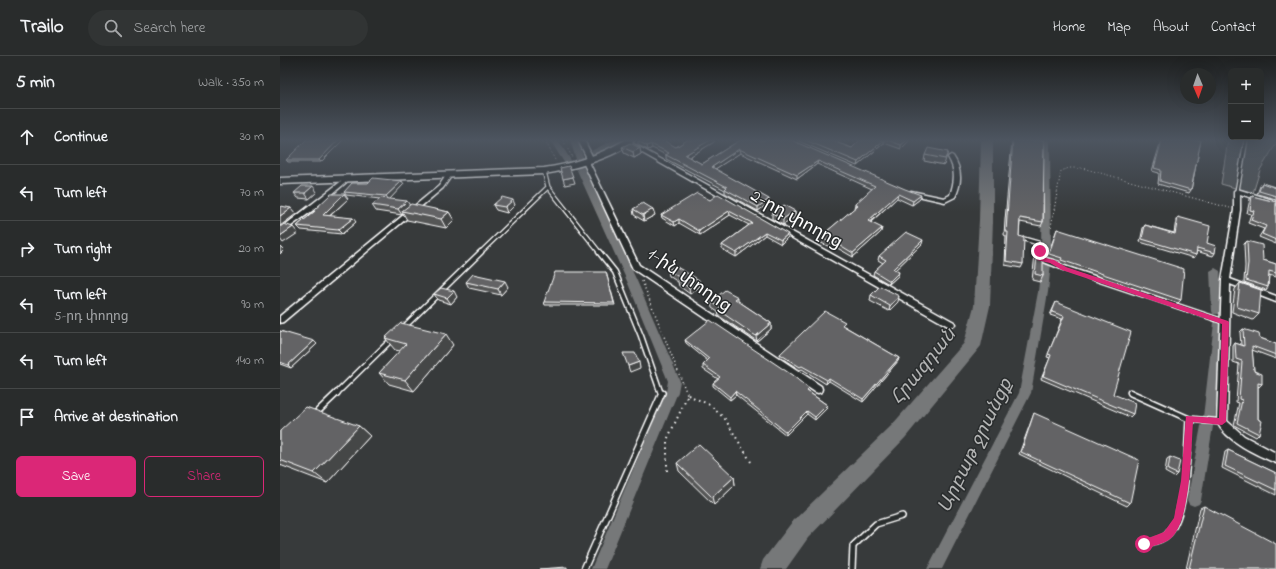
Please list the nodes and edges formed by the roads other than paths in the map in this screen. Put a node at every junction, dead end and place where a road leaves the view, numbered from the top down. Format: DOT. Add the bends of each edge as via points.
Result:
graph roads {
  1 [pos="580,164"];
  2 [pos="587,164"];
  3 [pos="669,164"];
  4 [pos="956,164"];
  5 [pos="1242,164"];
  6 [pos="544,171"];
  7 [pos="449,175"];
  8 [pos="348,178"];
  9 [pos="280,181"];
  10 [pos="548,187"];
  11 [pos="908,191"];
  12 [pos="1237,191"];
  13 [pos="1276,203"];
  14 [pos="280,232"];
  15 [pos="1024,239"];
  16 [pos="1226,280"];
  17 [pos="1276,299"];
  18 [pos="280,320"];
  19 [pos="1226,322"];
  20 [pos="950,324"];
  21 [pos="399,332"];
  22 [pos="393,337"];
  23 [pos="818,389"];
  24 [pos="1130,392"];
  25 [pos="1189,419"];
  26 [pos="308,421"];
  27 [pos="1222,422"];
  28 [pos="1276,458"];
  29 [pos="902,516"];
  30 [pos="1144,544"];
  31 [pos="584,569"];
  32 [pos="852,569"];
  1 -- 6 [label="main road"];
  2 -- 23 [label="street, 1-ին փողոց" via="636,267"];
  3 -- 20 [label="street, 2-րդ փողոց"];
  4 -- 11 [label="street" via="957,185 953,196 945,200"];
  5 -- 12 [label="lane"];
  6 -- 7 [label="main road"];
  6 -- 10 [label="lane"];
  7 -- 8 [label="main road"];
  7 -- 18 [label="street" via="441,187"];
  8 -- 9 [label="main road"];
  8 -- 14 [label="street"];
  10 -- 21 [label="lane"];
  10 -- 31 [label="lane" via="615,272 662,392"];
  12 -- 13 [label="street"];
  12 -- 16 [label="street" via="1238,210"];
  15 -- 19 [label="lane" via="1038,243 1039,258"];
  16 -- 17 [label="street"];
  16 -- 19 [label="street"];
  19 -- 27 [label="street"];
  22 -- 26 [label="lane"];
  24 -- 25 [label="lane"];
  25 -- 27 [label="lane"];
  25 -- 30 [label="lane" via="1185,481 1178,520 1168,535"];
  27 -- 28 [label="street" via="1232,434"];
  29 -- 32 [label="lane" via="876,524 854,546"];
}
